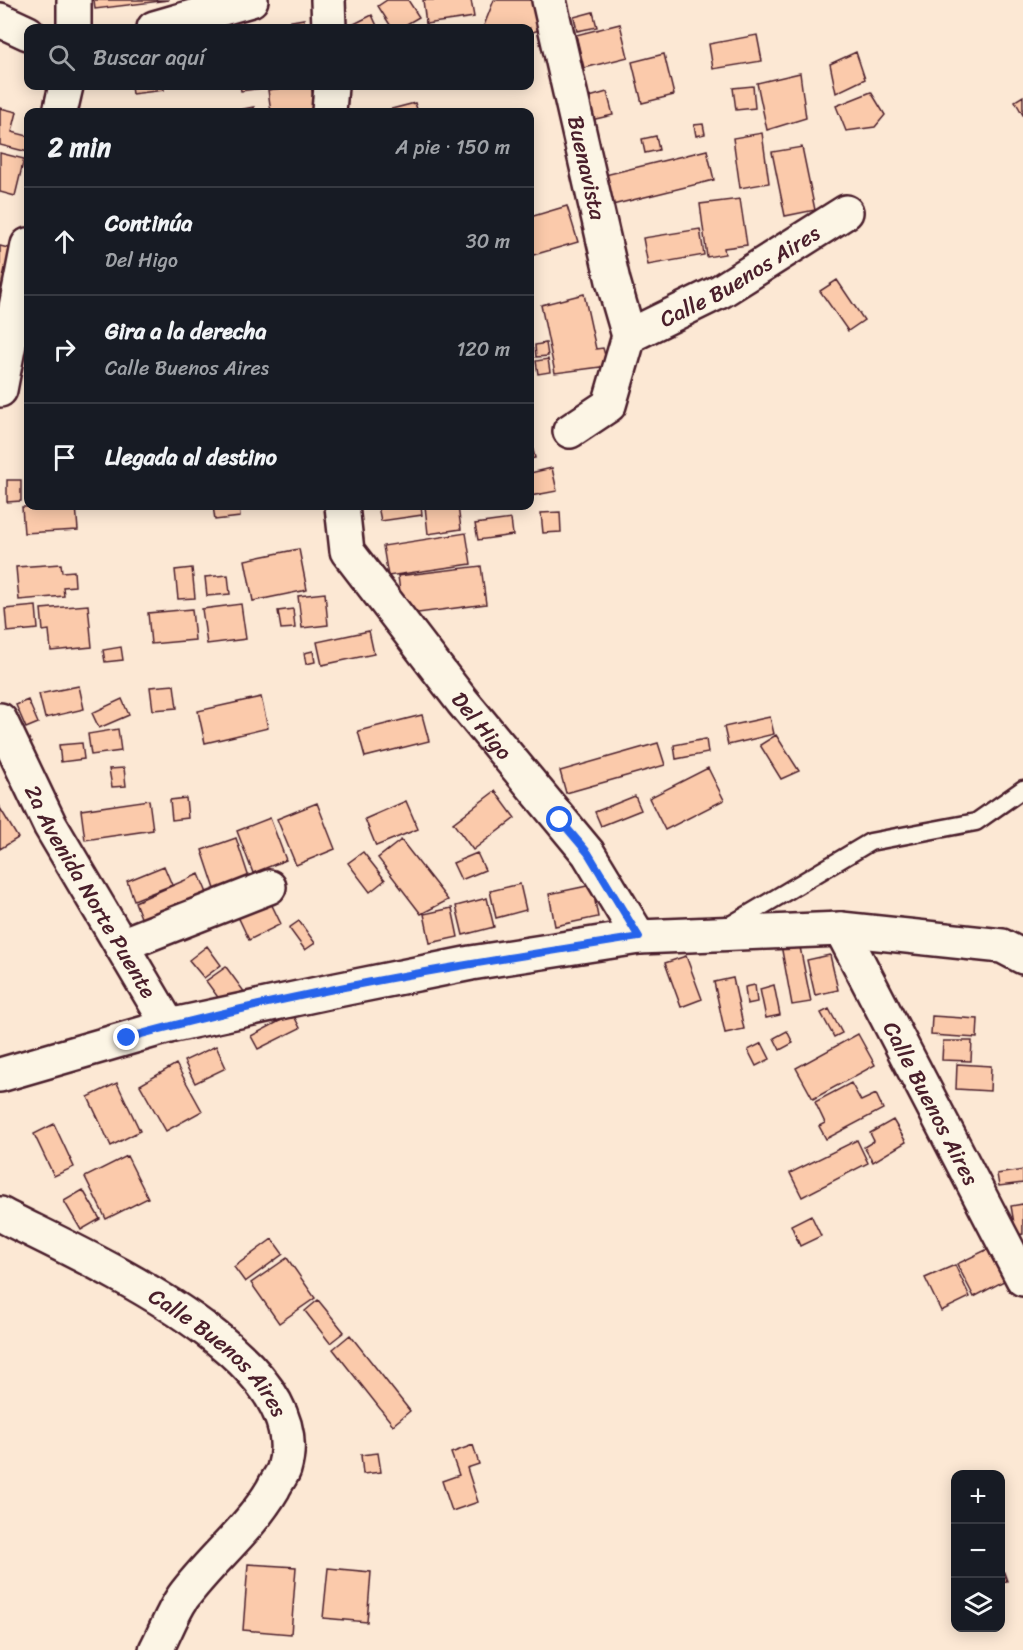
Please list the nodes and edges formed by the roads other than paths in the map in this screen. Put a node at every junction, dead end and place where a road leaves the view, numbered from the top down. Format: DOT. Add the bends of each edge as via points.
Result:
graph roads {
  1 [pos="74,0"];
  2 [pos="250,0"];
  3 [pos="328,0"];
  4 [pos="549,0"];
  5 [pos="0,20"];
  6 [pos="74,24"];
  7 [pos="168,24"];
  8 [pos="329,24"];
  9 [pos="24,31"];
  10 [pos="65,90"];
  11 [pos="331,90"];
  12 [pos="61,108"];
  13 [pos="329,108"];
  14 [pos="846,212"];
  15 [pos="24,266"];
  16 [pos="629,336"];
  17 [pos="0,390"];
  18 [pos="570,431"];
  19 [pos="343,510"];
  20 [pos="0,720"];
  21 [pos="1023,789"];
  22 [pos="269,886"];
  23 [pos="841,928"];
  24 [pos="714,934"];
  25 [pos="639,937"];
  26 [pos="121,945"];
  27 [pos="1023,957"];
  28 [pos="169,1026"];
  29 [pos="0,1075"];
  30 [pos="0,1214"];
  31 [pos="1023,1279"];
  32 [pos="156,1650"];
  1 -- 6 [label="street"];
  2 -- 7 [label="street"];
  3 -- 8 [label="street"];
  4 -- 16 [label="street, Buenavista"];
  5 -- 9 [label="street"];
  10 -- 12 [label="street"];
  11 -- 13 [label="street"];
  14 -- 16 [label="street, Calle Buenos Aires" via="721,291"];
  15 -- 17 [label="street"];
  16 -- 18 [label="street" via="609,405"];
  19 -- 25 [label="street, Del Higo" via="348,551 462,701 588,853"];
  20 -- 26 [label="street, 2a Avenida Norte Puente" via="50,825"];
  21 -- 24 [label="lane" via="976,822 870,842"];
  22 -- 26 [label="street"];
  23 -- 24 [label="street"];
  23 -- 27 [label="street" via="1002,946"];
  23 -- 31 [label="street, Calle Buenos Aires"];
  24 -- 25 [label="street"];
  25 -- 28 [label="street" via="471,963"];
  26 -- 28 [label="street, 2a Avenida Norte Puente"];
  28 -- 29 [label="street"];
  30 -- 32 [label="street, Calle Buenos Aires" via="180,1310 248,1365 277,1403 287,1445 284,1469 259,1513 182,1598"];
}
